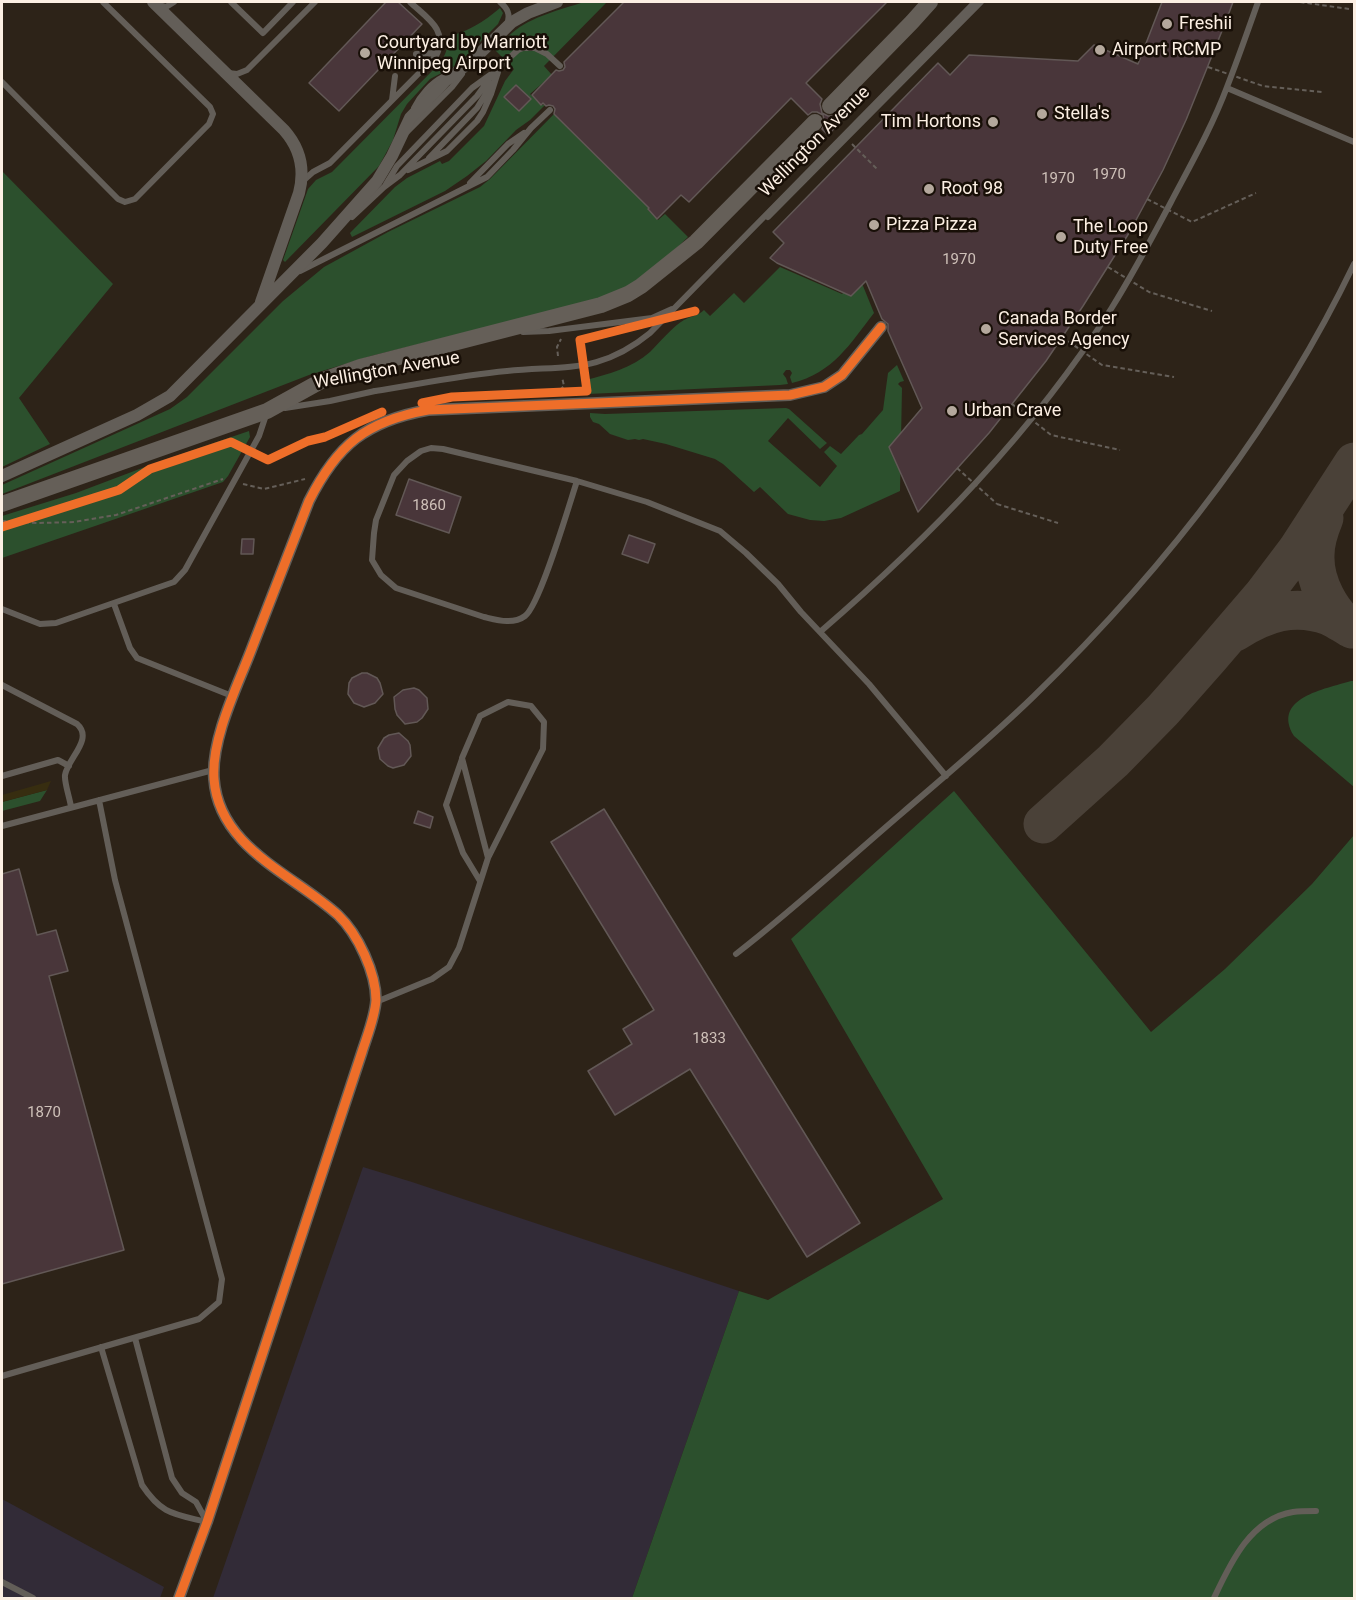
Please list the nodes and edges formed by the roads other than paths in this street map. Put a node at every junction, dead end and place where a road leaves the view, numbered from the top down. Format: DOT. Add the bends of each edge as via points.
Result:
graph roads {
  1 [pos="103,2"];
  2 [pos="154,2"];
  3 [pos="173,2"];
  4 [pos="231,2"];
  5 [pos="288,2"];
  6 [pos="293,2"];
  7 [pos="315,2"];
  8 [pos="410,2"];
  9 [pos="500,2"];
  10 [pos="557,2"];
  11 [pos="975,2"];
  12 [pos="981,2"];
  13 [pos="1258,2"];
  14 [pos="929,4"];
  15 [pos="283,12"];
  16 [pos="171,19"];
  17 [pos="503,29"];
  18 [pos="437,53"];
  19 [pos="417,54"];
  20 [pos="473,60"];
  21 [pos="560,66"];
  22 [pos="225,71"];
  23 [pos="496,73"];
  24 [pos="395,76"];
  25 [pos="2,82"];
  26 [pos="1227,88"];
  27 [pos="392,101"];
  28 [pos="830,106"];
  29 [pos="549,110"];
  30 [pos="815,122"];
  31 [pos="1354,142"];
  32 [pos="397,144"];
  33 [pos="400,175"];
  34 [pos="301,186"];
  35 [pos="384,187"];
  36 [pos="322,243"];
  37 [pos="1354,264"];
  38 [pos="273,291"];
  39 [pos="260,306"];
  40 [pos="881,327"];
  41 [pos="494,332"];
  42 [pos="267,411"];
  43 [pos="2,476"];
  44 [pos="577,481"];
  45 [pos="2,504"];
  46 [pos="114,604"];
  47 [pos="2,609"];
  48 [pos="820,632"];
  49 [pos="2,685"];
  50 [pos="233,696"];
  51 [pos="462,758"];
  52 [pos="69,766"];
  53 [pos="213,770"];
  54 [pos="2,776"];
  55 [pos="946,776"];
  56 [pos="99,800"];
  57 [pos="71,807"];
  58 [pos="2,826"];
  59 [pos="488,858"];
  60 [pos="480,881"];
  61 [pos="736,954"];
  62 [pos="376,1002"];
  63 [pos="135,1338"];
  64 [pos="101,1347"];
  65 [pos="2,1376"];
  66 [pos="1316,1511"];
  67 [pos="207,1522"];
  68 [pos="2,1582"];
  69 [pos="33,1599"];
  70 [pos="179,1599"];
  71 [pos="1214,1599"];
  1 -- 25 [label="lane" via="213,114 209,124 135,199 118,199"];
  2 -- 3 [label="lane" via="162,7"];
  2 -- 16 [label="street"];
  3 -- 16 [label="lane" via="168,12"];
  4 -- 15 [label="lane" via="263,33"];
  5 -- 15 [label="lane"];
  6 -- 15 [label="lane"];
  7 -- 22 [label="lane" via="247,70 237,74"];
  8 -- 18 [label="lane" via="439,32"];
  9 -- 17 [label="lane" via="509,14"];
  10 -- 17 [label="street" via="528,13"];
  11 -- 42 [label="lane, Wellington Avenue, bridge" via="650,333 626,350 588,365 507,371"];
  12 -- 41 [label="lane, Wellington Avenue" via="680,303 646,319 549,332"];
  13 -- 26 [label="lane"];
  14 -- 28 [label="main road, Wellington Avenue"];
  16 -- 22 [label="street"];
  17 -- 20 [label="street"];
  18 -- 19 [label="lane"];
  18 -- 27 [label="lane"];
  20 -- 32 [label="lane"];
  20 -- 32 [label="street" via="437,90 407,123"];
  21 -- 23 [label="lane" via="547,54 530,47 518,50"];
  22 -- 34 [label="street" via="290,136 301,162"];
  23 -- 33 [label="lane"];
  23 -- 33 [label="lane" via="491,94 477,121 447,151"];
  23 -- 35 [label="lane" via="472,88 397,166"];
  24 -- 27 [label="lane"];
  26 -- 31 [label="lane"];
  26 -- 48 [label="lane" via="1154,234 1111,309 1057,386 960,501"];
  27 -- 34 [label="lane"];
  29 -- 38 [label="lane" via="487,177 307,267"];
  30 -- 41 [label="main road, Wellington Avenue" via="696,242 641,286 601,305"];
  32 -- 36 [label="street" via="377,181"];
  33 -- 35 [label="lane"];
  34 -- 39 [label="street"];
  35 -- 36 [label="lane"];
  36 -- 38 [label="street"];
  37 -- 55 [label="lane" via="1279,397 1188,527 1075,655"];
  38 -- 39 [label="street"];
  39 -- 43 [label="street" via="170,396"];
  40 -- 50 [label="street" via="842,375 824,387 790,395 428,410 394,418 364,432 327,468 309,501"];
  41 -- 42 [label="main road, Wellington Avenue" via="360,367 323,380"];
  42 -- 45 [label="main road, Wellington Avenue"];
  42 -- 46 [label="lane" via="259,436 178,579"];
  44 -- 44 [label="lane" via="443,449 421,451 394,475 374,533 372,560 396,588 498,620 516,621 529,612 540,588"];
  44 -- 48 [label="lane" via="647,502 720,531 778,584"];
  46 -- 47 [label="lane" via="47,624"];
  46 -- 50 [label="lane" via="137,658"];
  48 -- 55 [label="lane"];
  49 -- 52 [label="lane" via="80,727 83,738"];
  50 -- 53 [label="street" via="218,740"];
  51 -- 59 [label="lane"];
  51 -- 59 [label="lane" via="480,716 508,702 531,706 544,722 543,749"];
  51 -- 60 [label="lane" via="446,805 463,853"];
  52 -- 54 [label="lane" via="58,760"];
  52 -- 57 [label="lane" via="64,775"];
  53 -- 56 [label="lane"];
  53 -- 62 [label="street" via="219,802 231,828 251,849 339,916 354,936 374,980"];
  55 -- 61 [label="lane"];
  56 -- 57 [label="lane"];
  56 -- 63 [label="lane" via="115,880 222,1279 219,1302 199,1319"];
  57 -- 58 [label="lane"];
  59 -- 60 [label="lane"];
  60 -- 62 [label="lane" via="449,968"];
  62 -- 67 [label="street"];
  63 -- 64 [label="lane"];
  63 -- 67 [label="lane" via="172,1478 182,1493 196,1502"];
  64 -- 65 [label="lane"];
  64 -- 67 [label="lane" via="142,1485 167,1512"];
  66 -- 71 [label="lane" via="1291,1512 1265,1523 1246,1541"];
  67 -- 70 [label="street"];
  68 -- 69 [label="lane"];
}
